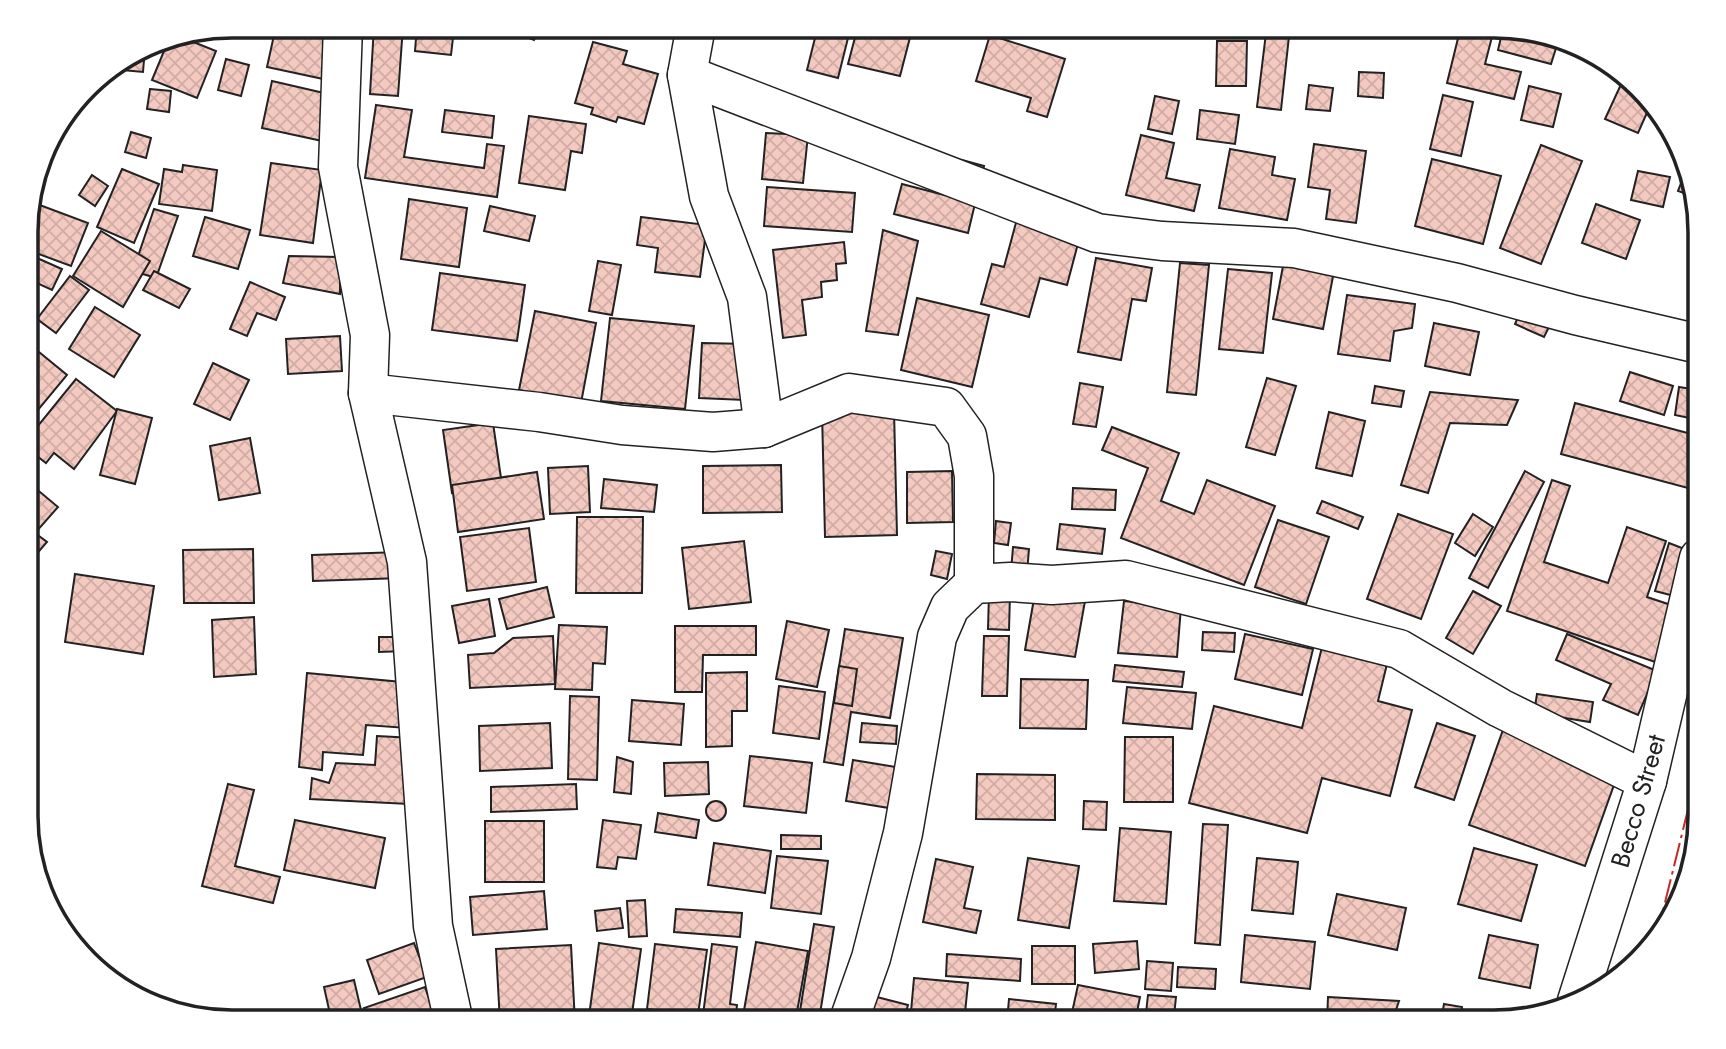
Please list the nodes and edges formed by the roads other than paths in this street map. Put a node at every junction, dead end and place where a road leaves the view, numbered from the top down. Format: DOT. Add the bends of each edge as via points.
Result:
graph roads {
  1 [pos="343,39"];
  2 [pos="694,39"];
  3 [pos="687,75"];
  4 [pos="1687,341"];
  5 [pos="368,393"];
  6 [pos="764,428"];
  7 [pos="974,584"];
  8 [pos="1687,609"];
  9 [pos="1647,781"];
  10 [pos="1581,989"];
  11 [pos="451,1010"];
  12 [pos="853,1010"];
  1 -- 5 [label="street" via="338,167 370,335"];
  2 -- 3 [label="street"];
  3 -- 4 [label="street" via="1097,233 1294,248 1457,283"];
  3 -- 6 [label="street" via="709,196 747,297"];
  5 -- 6 [label="street" via="622,425 713,432"];
  5 -- 11 [label="street" via="407,562 433,926"];
  6 -- 7 [label="street" via="849,393 946,407 967,436 974,476"];
  7 -- 9 [label="street" via="1126,580 1399,649 1500,708"];
  7 -- 12 [label="street" via="950,607 937,637 903,833"];
  8 -- 9 [label="street, Becco Street"];
  9 -- 10 [label="street, Becco Street"];
}
